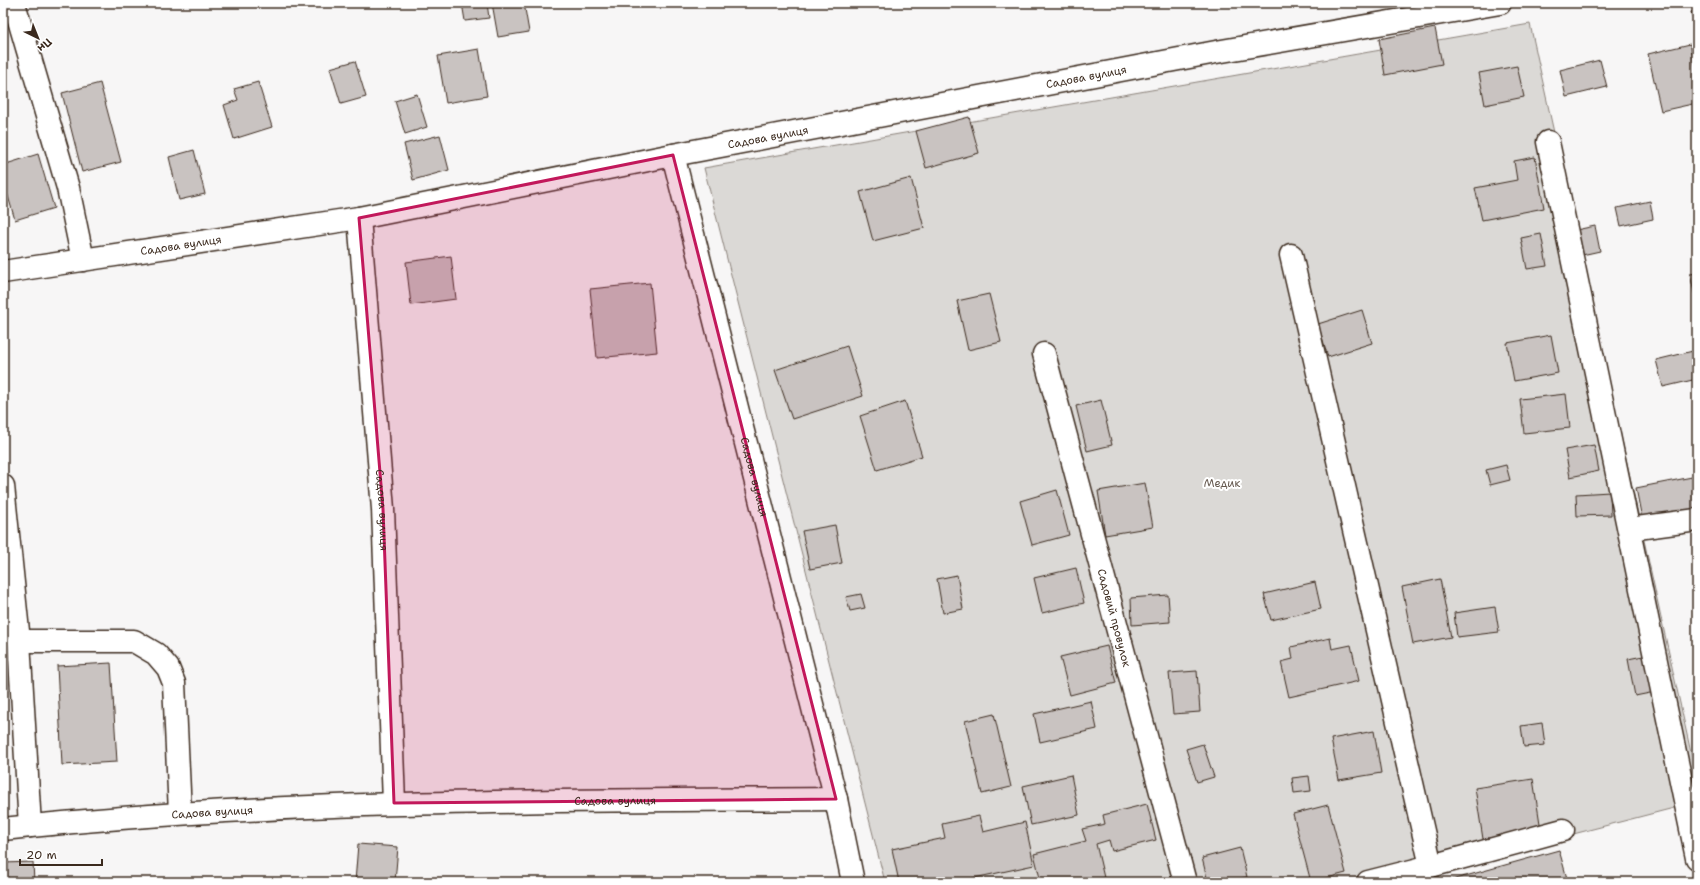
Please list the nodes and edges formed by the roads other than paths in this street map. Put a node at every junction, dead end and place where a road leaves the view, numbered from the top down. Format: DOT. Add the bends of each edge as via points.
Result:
graph roads {
  1 [pos="1500,3"];
  2 [pos="16,10"];
  3 [pos="1548,142"];
  4 [pos="672,155"];
  5 [pos="358,218"];
  6 [pos="1291,255"];
  7 [pos="83,260"];
  8 [pos="3,272"];
  9 [pos="1044,354"];
  10 [pos="3,486"];
  11 [pos="1697,520"];
  12 [pos="1630,529"];
  13 [pos="19,641"];
  14 [pos="836,799"];
  15 [pos="394,803"];
  16 [pos="180,813"];
  17 [pos="30,826"];
  18 [pos="3,829"];
  19 [pos="1563,830"];
  20 [pos="1697,858"];
  21 [pos="1432,866"];
  22 [pos="853,882"];
  23 [pos="1185,882"];
  24 [pos="1368,882"];
  1 -- 4 [label="street, Садова вулиця" via="1208,53"];
  2 -- 7 [label="street" via="68,188"];
  3 -- 12 [label="street"];
  4 -- 5 [label="street, Садова вулиця"];
  4 -- 14 [label="street, Садова вулиця"];
  5 -- 7 [label="street, Садова вулиця"];
  5 -- 15 [label="street, Садова вулиця" via="383,509"];
  6 -- 21 [label="street"];
  7 -- 8 [label="street, Садова вулиця"];
  9 -- 23 [label="street, Садовий провулок"];
  10 -- 13 [label="street"];
  11 -- 12 [label="street"];
  12 -- 20 [label="street"];
  13 -- 16 [label="street" via="134,641 156,654 168,668 174,683"];
  13 -- 17 [label="street"];
  14 -- 15 [label="street, Садова вулиця"];
  14 -- 22 [label="street, Садова вулиця"];
  15 -- 16 [label="street, Садова вулиця"];
  16 -- 17 [label="street, Садова вулиця"];
  17 -- 18 [label="street, Садова вулиця"];
  19 -- 21 [label="street"];
  21 -- 24 [label="street"];
}
